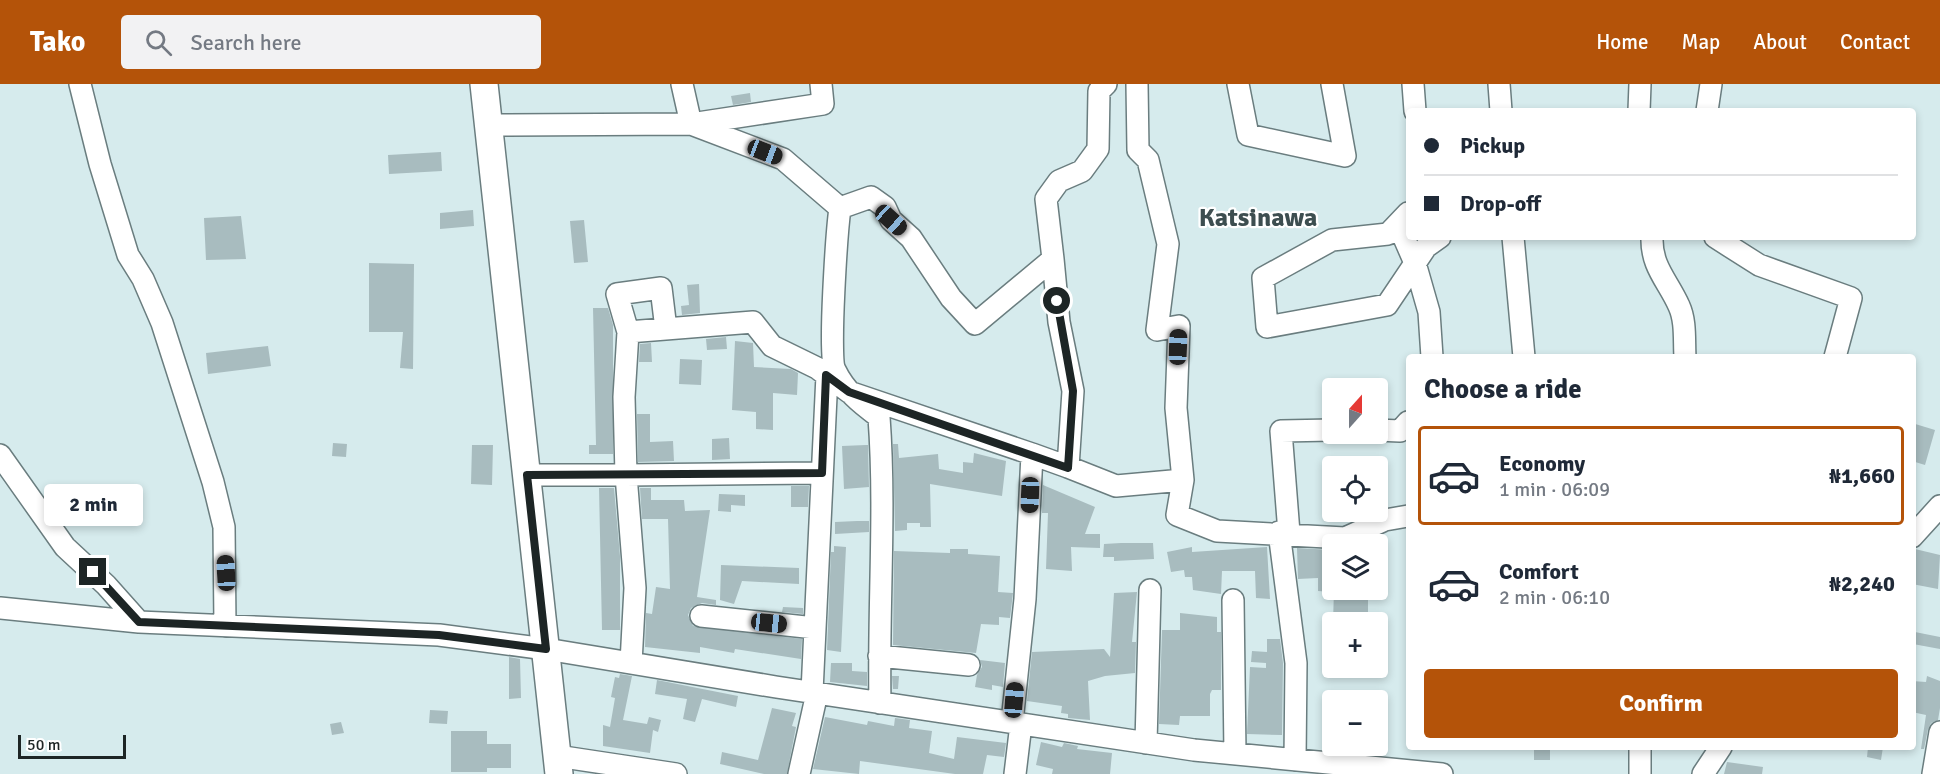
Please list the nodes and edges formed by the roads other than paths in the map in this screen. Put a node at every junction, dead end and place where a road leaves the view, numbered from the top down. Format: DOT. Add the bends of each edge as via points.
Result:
graph roads {
  1 [pos="80,84"];
  2 [pos="484,84"];
  3 [pos="682,84"];
  4 [pos="821,84"];
  5 [pos="1106,84"];
  6 [pos="1137,84"];
  7 [pos="1238,84"];
  8 [pos="1332,84"];
  9 [pos="1413,84"];
  10 [pos="1499,84"];
  11 [pos="1640,84"];
  12 [pos="1711,84"];
  13 [pos="1415,108"];
  14 [pos="1501,108"];
  15 [pos="1639,108"];
  16 [pos="1707,108"];
  17 [pos="489,124"];
  18 [pos="691,124"];
  19 [pos="840,208"];
  20 [pos="1405,220"];
  21 [pos="1410,240"];
  22 [pos="1436,240"];
  23 [pos="1513,240"];
  24 [pos="1653,240"];
  25 [pos="1719,240"];
  26 [pos="1053,259"];
  27 [pos="1415,263"];
  28 [pos="666,329"];
  29 [pos="628,332"];
  30 [pos="1432,354"];
  31 [pos="1524,354"];
  32 [pos="1685,354"];
  33 [pos="1836,354"];
  34 [pos="826,375"];
  35 [pos="849,392"];
  36 [pos="1406,424"];
  37 [pos="1322,430"];
  38 [pos="1388,430"];
  39 [pos="1032,454"];
  40 [pos="0,455"];
  41 [pos="1068,468"];
  42 [pos="822,473"];
  43 [pos="527,475"];
  44 [pos="626,475"];
  45 [pos="1183,480"];
  46 [pos="1940,506"];
  47 [pos="1406,516"];
  48 [pos="1284,533"];
  49 [pos="1916,533"];
  50 [pos="1150,591"];
  51 [pos="1233,600"];
  52 [pos="0,608"];
  53 [pos="701,616"];
  54 [pos="139,622"];
  55 [pos="225,626"];
  56 [pos="815,628"];
  57 [pos="546,649"];
  58 [pos="879,656"];
  59 [pos="631,663"];
  60 [pos="969,665"];
  61 [pos="815,693"];
  62 [pos="880,703"];
  63 [pos="1016,723"];
  64 [pos="1940,732"];
  65 [pos="1146,743"];
  66 [pos="1640,750"];
  67 [pos="1719,750"];
  68 [pos="1236,754"];
  69 [pos="1295,759"];
  70 [pos="558,765"];
  71 [pos="676,774"];
  72 [pos="799,774"];
  73 [pos="1015,774"];
  74 [pos="1442,774"];
  75 [pos="1640,774"];
  76 [pos="1703,774"];
  77 [pos="1933,774"];
  1 -- 55 [label="street" via="128,255 162,323 213,482 224,527"];
  2 -- 17 [label="main road"];
  3 -- 18 [label="street"];
  4 -- 18 [label="street" via="823,104"];
  5 -- 26 [label="street" via="1099,91 1098,149 1082,171 1059,181 1046,200"];
  6 -- 45 [label="street" via="1138,150 1148,160 1168,244 1157,330 1179,327 1176,408"];
  7 -- 8 [label="street" via="1248,135 1345,156"];
  9 -- 13 [label="street"];
  10 -- 14 [label="street"];
  11 -- 15 [label="street"];
  12 -- 16 [label="street"];
  17 -- 18 [label="street"];
  17 -- 43 [label="main road"];
  18 -- 19 [label="street" via="783,159"];
  19 -- 26 [label="street" via="871,197 885,207 891,220 911,238 951,298 975,324"];
  19 -- 35 [label="street" via="835,241 833,368"];
  20 -- 27 [label="street" via="1388,234 1332,240 1263,278 1267,327 1387,305"];
  21 -- 27 [label="street"];
  22 -- 27 [label="street"];
  23 -- 31 [label="street"];
  24 -- 32 [label="street" via="1659,275 1679,305"];
  25 -- 33 [label="street" via="1759,265 1851,298"];
  26 -- 41 [label="street" via="1059,322 1073,391"];
  27 -- 30 [label="street" via="1429,312"];
  28 -- 29 [label="street"];
  28 -- 29 [label="street" via="661,288 617,294"];
  28 -- 34 [label="street" via="753,322 772,346"];
  29 -- 44 [label="street" via="624,397"];
  34 -- 35 [label="street"];
  34 -- 42 [label="street"];
  35 -- 39 [label="street"];
  35 -- 58 [label="street" via="879,417 883,500"];
  36 -- 38 [label="street" via="1400,431"];
  37 -- 48 [label="street" via="1281,431"];
  39 -- 41 [label="street"];
  39 -- 63 [label="street"];
  40 -- 54 [label="street" via="65,547"];
  41 -- 45 [label="street" via="1116,486"];
  42 -- 44 [label="street"];
  42 -- 56 [label="street"];
  43 -- 44 [label="street"];
  43 -- 57 [label="main road"];
  44 -- 59 [label="street" via="635,588"];
  45 -- 48 [label="street" via="1177,515 1217,531"];
  46 -- 49 [label="street"];
  47 -- 48 [label="street" via="1385,520 1345,538"];
  48 -- 69 [label="street" via="1296,663"];
  50 -- 65 [label="street"];
  51 -- 68 [label="street"];
  52 -- 54 [label="street"];
  53 -- 56 [label="street"];
  54 -- 55 [label="street"];
  55 -- 57 [label="street" via="439,635"];
  56 -- 61 [label="street"];
  57 -- 59 [label="street"];
  57 -- 70 [label="main road"];
  58 -- 60 [label="street"];
  58 -- 62 [label="street"];
  59 -- 61 [label="street"];
  61 -- 62 [label="street"];
  61 -- 72 [label="street"];
  62 -- 63 [label="street"];
  63 -- 65 [label="street"];
  63 -- 73 [label="street"];
  64 -- 77 [label="street"];
  65 -- 68 [label="street"];
  66 -- 75 [label="street"];
  67 -- 76 [label="street"];
  68 -- 69 [label="street"];
  69 -- 74 [label="street"];
  70 -- 71 [label="street"];
}
